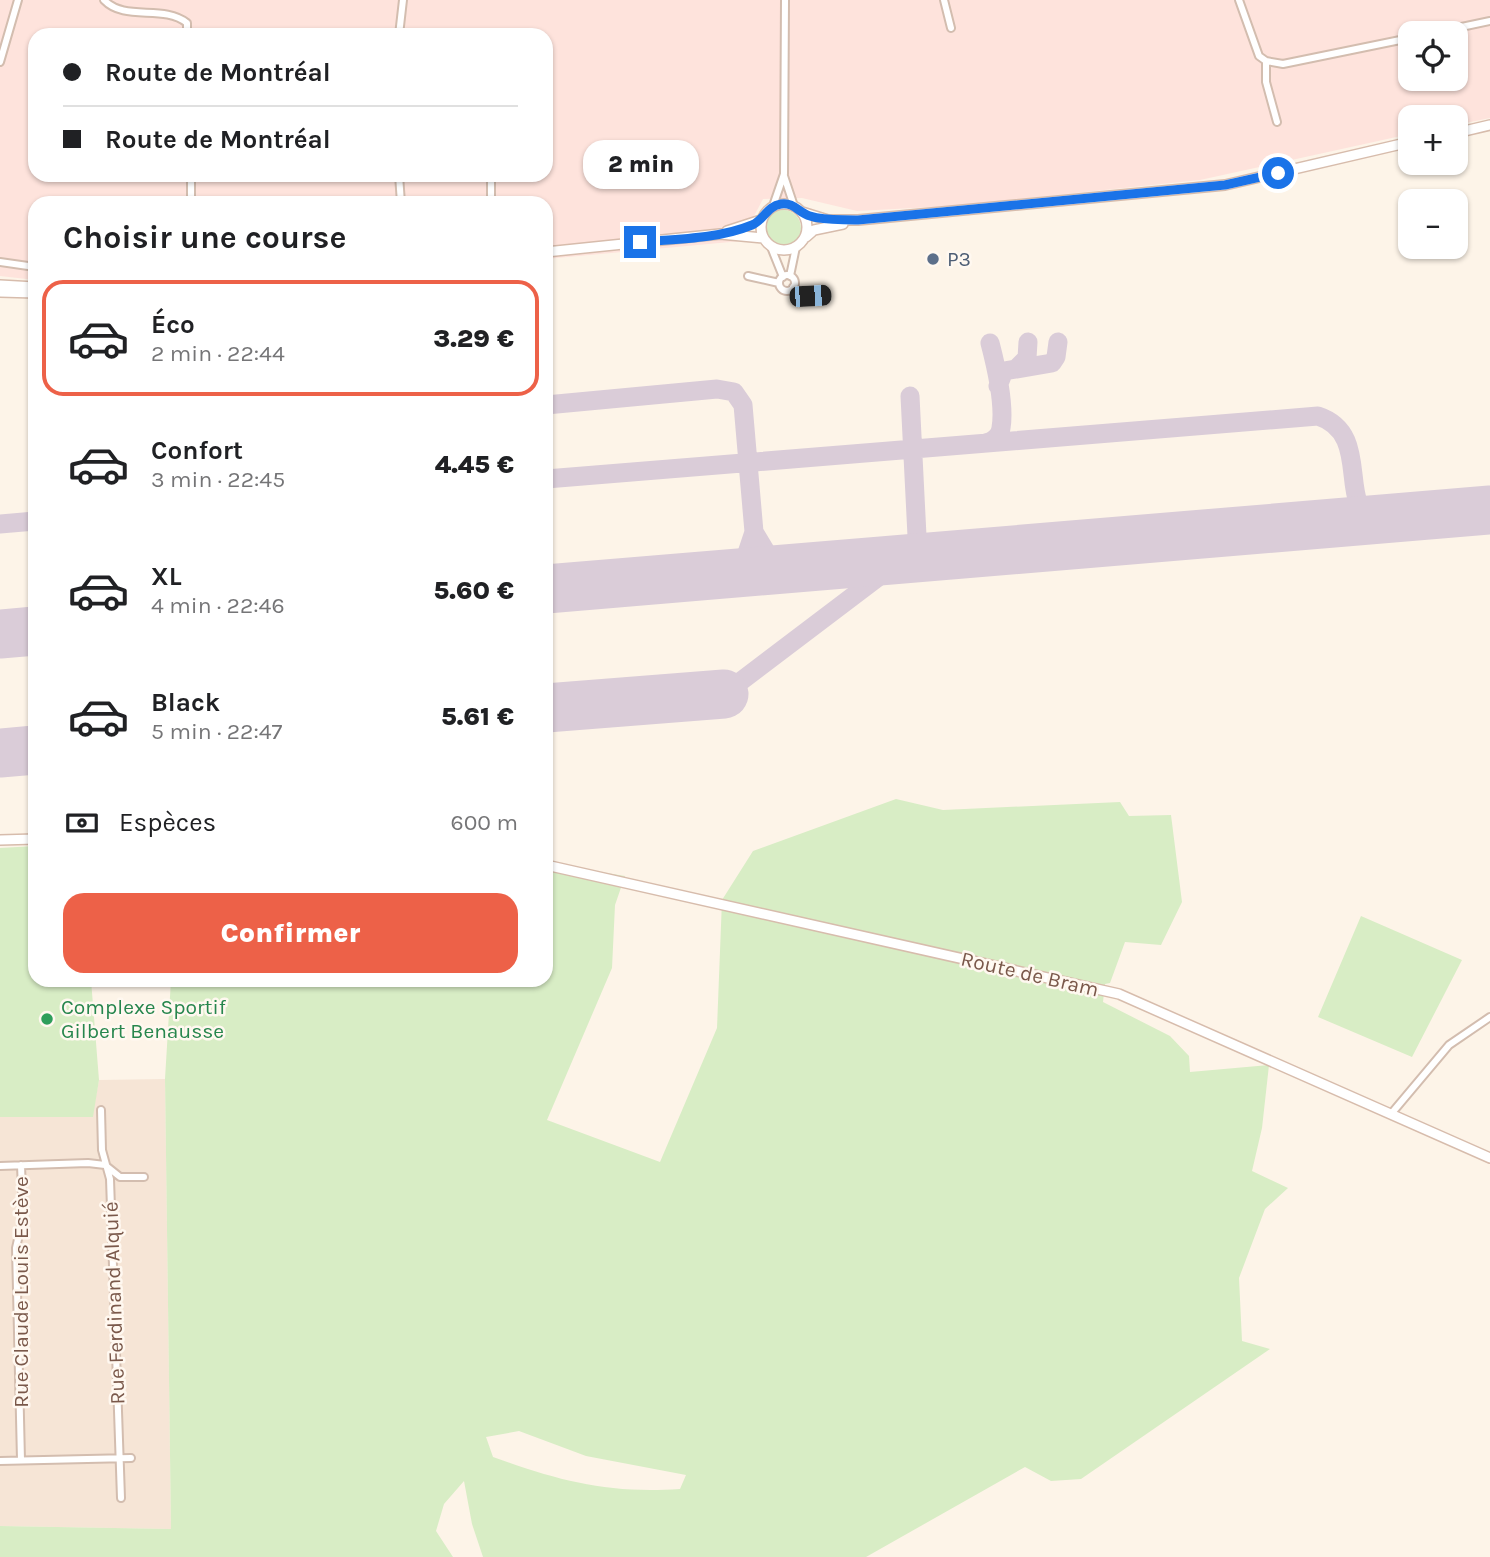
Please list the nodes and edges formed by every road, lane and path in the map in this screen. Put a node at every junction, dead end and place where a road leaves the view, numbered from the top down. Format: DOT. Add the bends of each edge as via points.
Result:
graph roads {
  1 [pos="18,0"];
  2 [pos="104,0"];
  3 [pos="403,0"];
  4 [pos="785,0"];
  5 [pos="944,0"];
  6 [pos="1239,0"];
  7 [pos="1490,21"];
  8 [pos="1468,26"];
  9 [pos="951,27"];
  10 [pos="187,28"];
  11 [pos="401,28"];
  12 [pos="1398,40"];
  13 [pos="1266,61"];
  14 [pos="0,62"];
  15 [pos="1277,122"];
  16 [pos="1490,125"];
  17 [pos="1468,130"];
  18 [pos="1398,145"];
  19 [pos="784,174"];
  20 [pos="773,206"];
  21 [pos="798,209"];
  22 [pos="761,220"];
  23 [pos="858,220"];
  24 [pos="720,234"];
  25 [pos="806,237"];
  26 [pos="763,238"];
  27 [pos="771,247"];
  28 [pos="796,247"];
  29 [pos="553,251"];
  30 [pos="0,262"];
  31 [pos="28,266"];
  32 [pos="748,276"];
  33 [pos="0,279"];
  34 [pos="784,279"];
  35 [pos="0,285"];
  36 [pos="13,285"];
  37 [pos="28,287"];
  38 [pos="793,287"];
  39 [pos="0,292"];
  40 [pos="28,293"];
  41 [pos="825,296"];
  42 [pos="28,839"];
  43 [pos="0,840"];
  44 [pos="553,867"];
  45 [pos="1490,1017"];
  46 [pos="101,1110"];
  47 [pos="1391,1114"];
  48 [pos="1490,1158"];
  49 [pos="21,1165"];
  50 [pos="105,1165"];
  51 [pos="0,1166"];
  52 [pos="144,1177"];
  53 [pos="118,1458"];
  54 [pos="131,1458"];
  55 [pos="20,1460"];
  56 [pos="0,1461"];
  57 [pos="121,1498"];
  1 -- 14 [label="street"];
  2 -- 10 [label="street" via="117,10 176,15"];
  3 -- 11 [label="street"];
  4 -- 19 [label="street"];
  5 -- 9 [label="street"];
  6 -- 13 [label="street" via="1255,50"];
  7 -- 8 [label="street"];
  12 -- 13 [label="street" via="1283,64"];
  13 -- 15 [label="street" via="1266,82"];
  16 -- 17 [label="main road"];
  18 -- 23 [label="main road" via="1225,185"];
  19 -- 20 [label="street"];
  19 -- 21 [label="street"];
  20 -- 21 [label="main road"];
  20 -- 22 [label="main road"];
  21 -- 23 [label="main road" via="828,220"];
  21 -- 25 [label="main road" via="807,224"];
  22 -- 24 [label="main road"];
  22 -- 26 [label="main road"];
  23 -- 25 [label="main road" via="814,230"];
  24 -- 26 [label="main road"];
  24 -- 29 [label="main road"];
  25 -- 28 [label="main road"];
  26 -- 27 [label="main road"];
  27 -- 28 [label="main road" via="783,251"];
  27 -- 34 [label="street"];
  28 -- 34 [label="street"];
  30 -- 31 [label="street"];
  32 -- 34 [label="street"];
  33 -- 36 [label="main road"];
  34 -- 38 [label="street"];
  34 -- 38 [label="street" via="785,290"];
  35 -- 36 [label="main road"];
  36 -- 37 [label="main road"];
  38 -- 41 [label="street" via="802,294"];
  39 -- 40 [label="main road"];
  42 -- 43 [label="main road"];
  44 -- 47 [label="main road, Route de Bram" via="1119,994"];
  45 -- 47 [label="street" via="1449,1045"];
  46 -- 50 [label="street, Rue Ferdinand Alquié"];
  47 -- 48 [label="main road, Route de Bram"];
  49 -- 50 [label="street"];
  49 -- 51 [label="street"];
  49 -- 55 [label="street, Rue Claude Louis Estève" via="23,1217 16,1248"];
  50 -- 52 [label="street" via="120,1177"];
  50 -- 53 [label="street, Rue Ferdinand Alquié" via="110,1179"];
  53 -- 54 [label="street"];
  53 -- 55 [label="street"];
  53 -- 57 [label="street, Rue Ferdinand Alquié"];
  55 -- 56 [label="street"];
}
